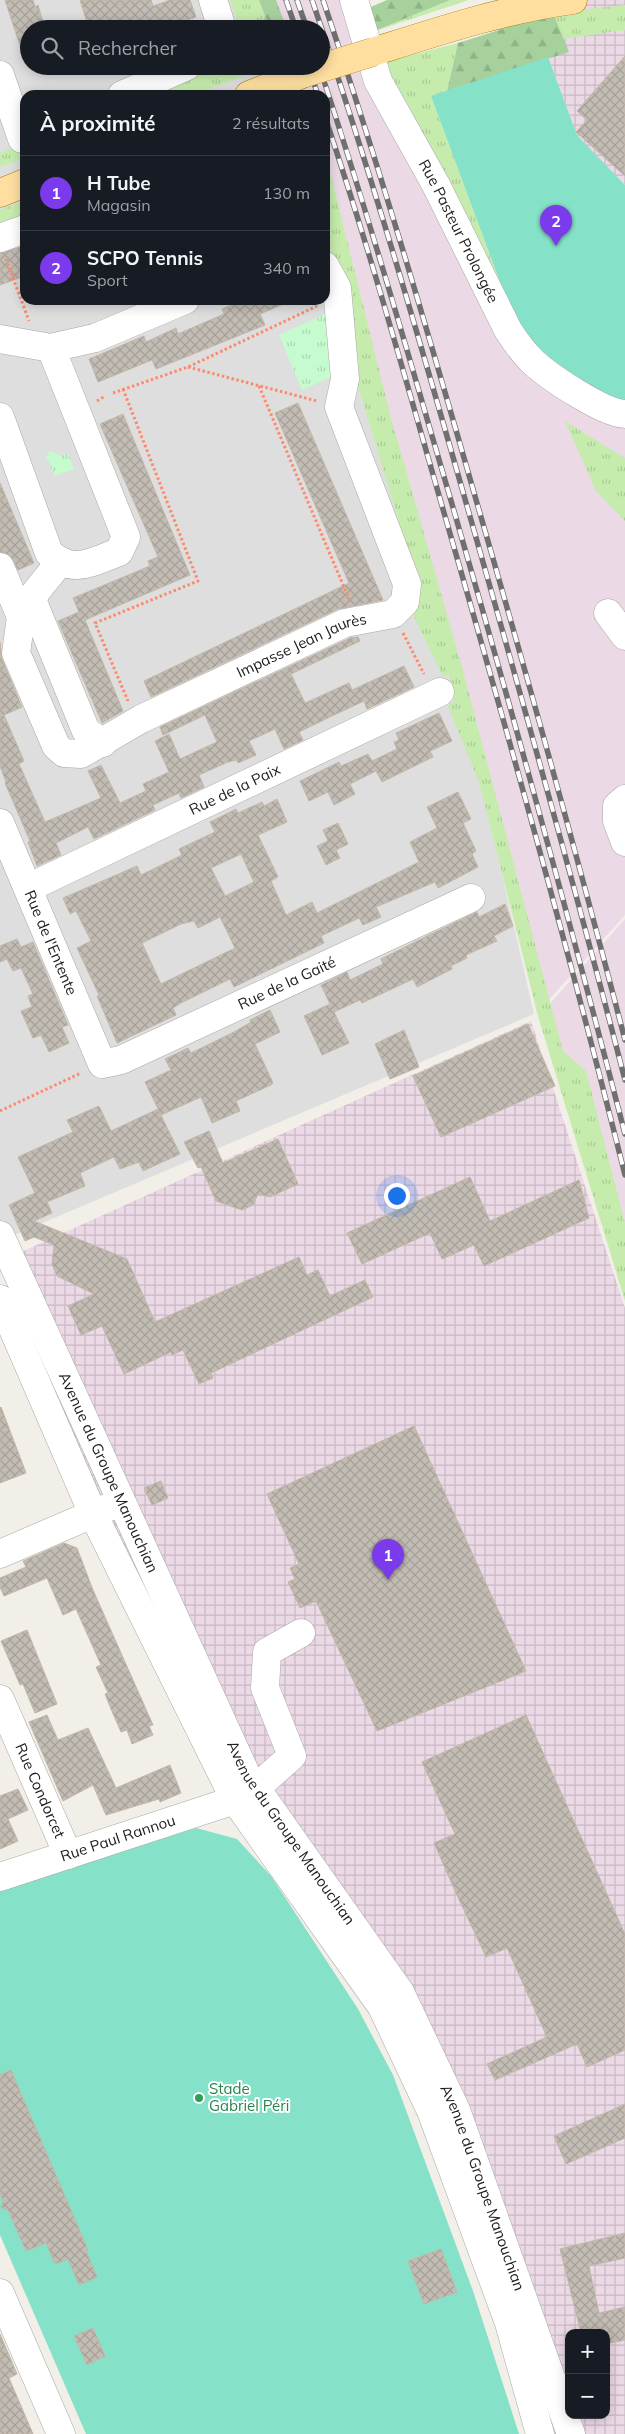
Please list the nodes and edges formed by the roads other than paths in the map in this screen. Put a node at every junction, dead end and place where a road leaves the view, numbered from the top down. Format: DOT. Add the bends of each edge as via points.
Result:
graph roads {
  1 [pos="213,0"];
  2 [pos="354,0"];
  3 [pos="573,0"];
  4 [pos="219,20"];
  5 [pos="330,66"];
  6 [pos="0,75"];
  7 [pos="167,75"];
  8 [pos="303,75"];
  9 [pos="133,90"];
  10 [pos="263,90"];
  11 [pos="16,142"];
  12 [pos="20,185"];
  13 [pos="0,193"];
  14 [pos="20,233"];
  15 [pos="2,246"];
  16 [pos="330,275"];
  17 [pos="172,305"];
  18 [pos="0,339"];
  19 [pos="51,348"];
  20 [pos="624,414"];
  21 [pos="0,416"];
  22 [pos="60,562"];
  23 [pos="0,567"];
  24 [pos="608,613"];
  25 [pos="625,636"];
  26 [pos="432,683"];
  27 [pos="103,743"];
  28 [pos="625,799"];
  29 [pos="0,823"];
  30 [pos="625,842"];
  31 [pos="28,888"];
  32 [pos="471,898"];
  33 [pos="102,1064"];
  34 [pos="0,1235"];
  35 [pos="0,1299"];
  36 [pos="121,1502"];
  37 [pos="93,1514"];
  38 [pos="0,1554"];
  39 [pos="301,1632"];
  40 [pos="0,1699"];
  41 [pos="246,1794"];
  42 [pos="68,1855"];
  43 [pos="0,1877"];
  44 [pos="0,2293"];
  45 [pos="572,2433"];
  46 [pos="62,2434"];
  47 [pos="540,2434"];
  1 -- 4 [label="street"];
  2 -- 20 [label="street, Rue Pasteur Prolongée" via="378,81 436,185 508,330 540,367 586,399"];
  3 -- 5 [label="main road, bridge" via="526,7 451,27"];
  6 -- 11 [label="street"];
  7 -- 9 [label="street"];
  8 -- 10 [label="main road, bridge"];
  12 -- 13 [label="main road"];
  14 -- 15 [label="street"];
  16 -- 27 [label="street, Impasse Jean Jaurès" via="337,288 345,379 339,407 406,584 405,602 393,614 345,623 137,722"];
  17 -- 19 [label="street" via="95,338"];
  18 -- 19 [label="street"];
  19 -- 22 [label="street" via="126,537 119,552 80,567"];
  21 -- 22 [label="street" via="49,553"];
  22 -- 27 [label="street" via="35,593 33,602 86,731"];
  23 -- 27 [label="street, Impasse Jean Jaurès" via="21,617 16,653 56,746 64,752 81,754"];
  24 -- 25 [label="street"];
  26 -- 31 [label="street, Rue de la Paix"];
  28 -- 30 [label="street" via="617,806 617,821"];
  29 -- 31 [label="street, Rue de l'Entente"];
  31 -- 33 [label="street, Rue de l'Entente"];
  32 -- 33 [label="street, Rue de la Gaité" via="121,1060"];
  34 -- 36 [label="street, Avenue du Groupe Manouchian"];
  35 -- 37 [label="street, Avenue du Groupe Manouchian"];
  36 -- 37 [label="street"];
  36 -- 41 [label="street, Avenue du Groupe Manouchian" via="246,1774"];
  37 -- 38 [label="street"];
  37 -- 41 [label="street, Avenue du Groupe Manouchian"];
  39 -- 41 [label="street" via="267,1652 265,1688 292,1756"];
  40 -- 42 [label="street, Rue Condorcet"];
  41 -- 42 [label="street, Rue Paul Rannou"];
  41 -- 45 [label="street, Avenue du Groupe Manouchian" via="400,1992 456,2110"];
  41 -- 47 [label="street, Avenue du Groupe Manouchian" via="382,2007 431,2111 509,2323"];
  42 -- 43 [label="street, Rue Paul Rannou"];
  44 -- 46 [label="street"];
}
